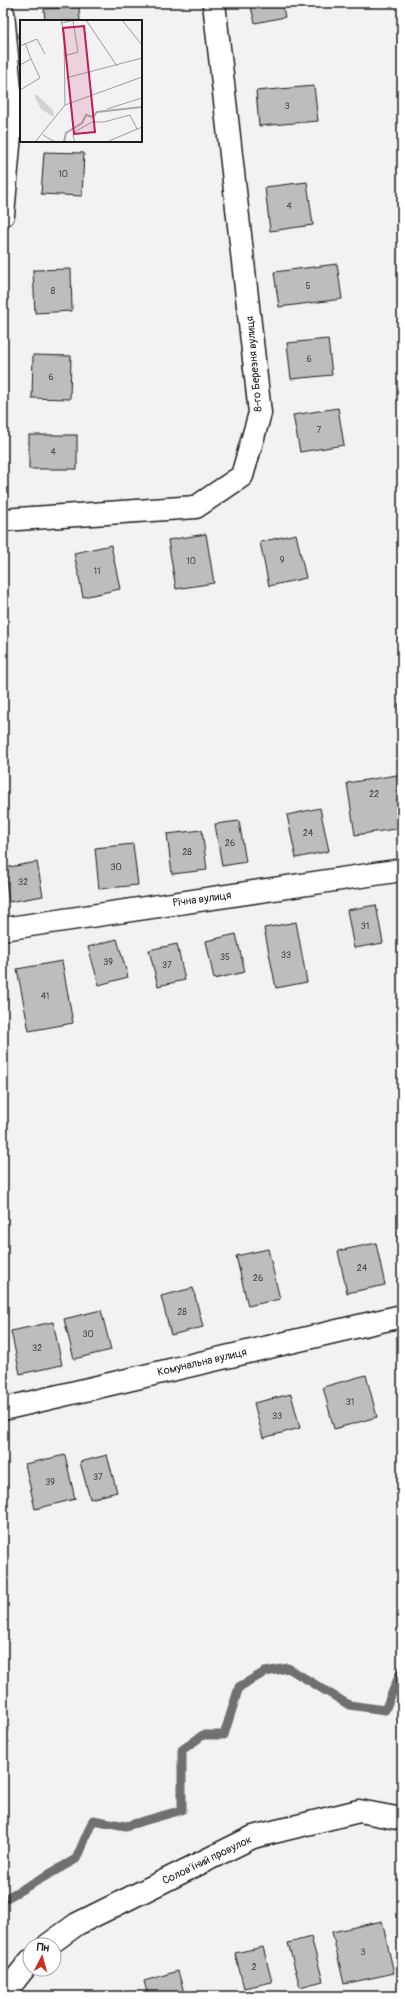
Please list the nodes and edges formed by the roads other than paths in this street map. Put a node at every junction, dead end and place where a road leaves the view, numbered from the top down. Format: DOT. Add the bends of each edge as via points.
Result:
graph roads {
  1 [pos="214,3"];
  2 [pos="3,13"];
  3 [pos="3,215"];
  4 [pos="3,520"];
  5 [pos="402,870"];
  6 [pos="3,929"];
  7 [pos="402,1316"];
  8 [pos="3,1409"];
  9 [pos="402,1819"];
  10 [pos="59,1937"];
  11 [pos="22,1971"];
  12 [pos="3,1995"];
  1 -- 4 [label="street, 8-го Березня вулиця" via="260,413 242,476 196,507"];
  2 -- 3 [label="street" via="12,111"];
  5 -- 6 [label="street, Річна вулиця"];
  7 -- 8 [label="street, Комунальна вулиця"];
  9 -- 10 [label="street, Солов'їний провулок" via="359,1811 253,1837 78,1924"];
  11 -- 12 [label="street"];
}
